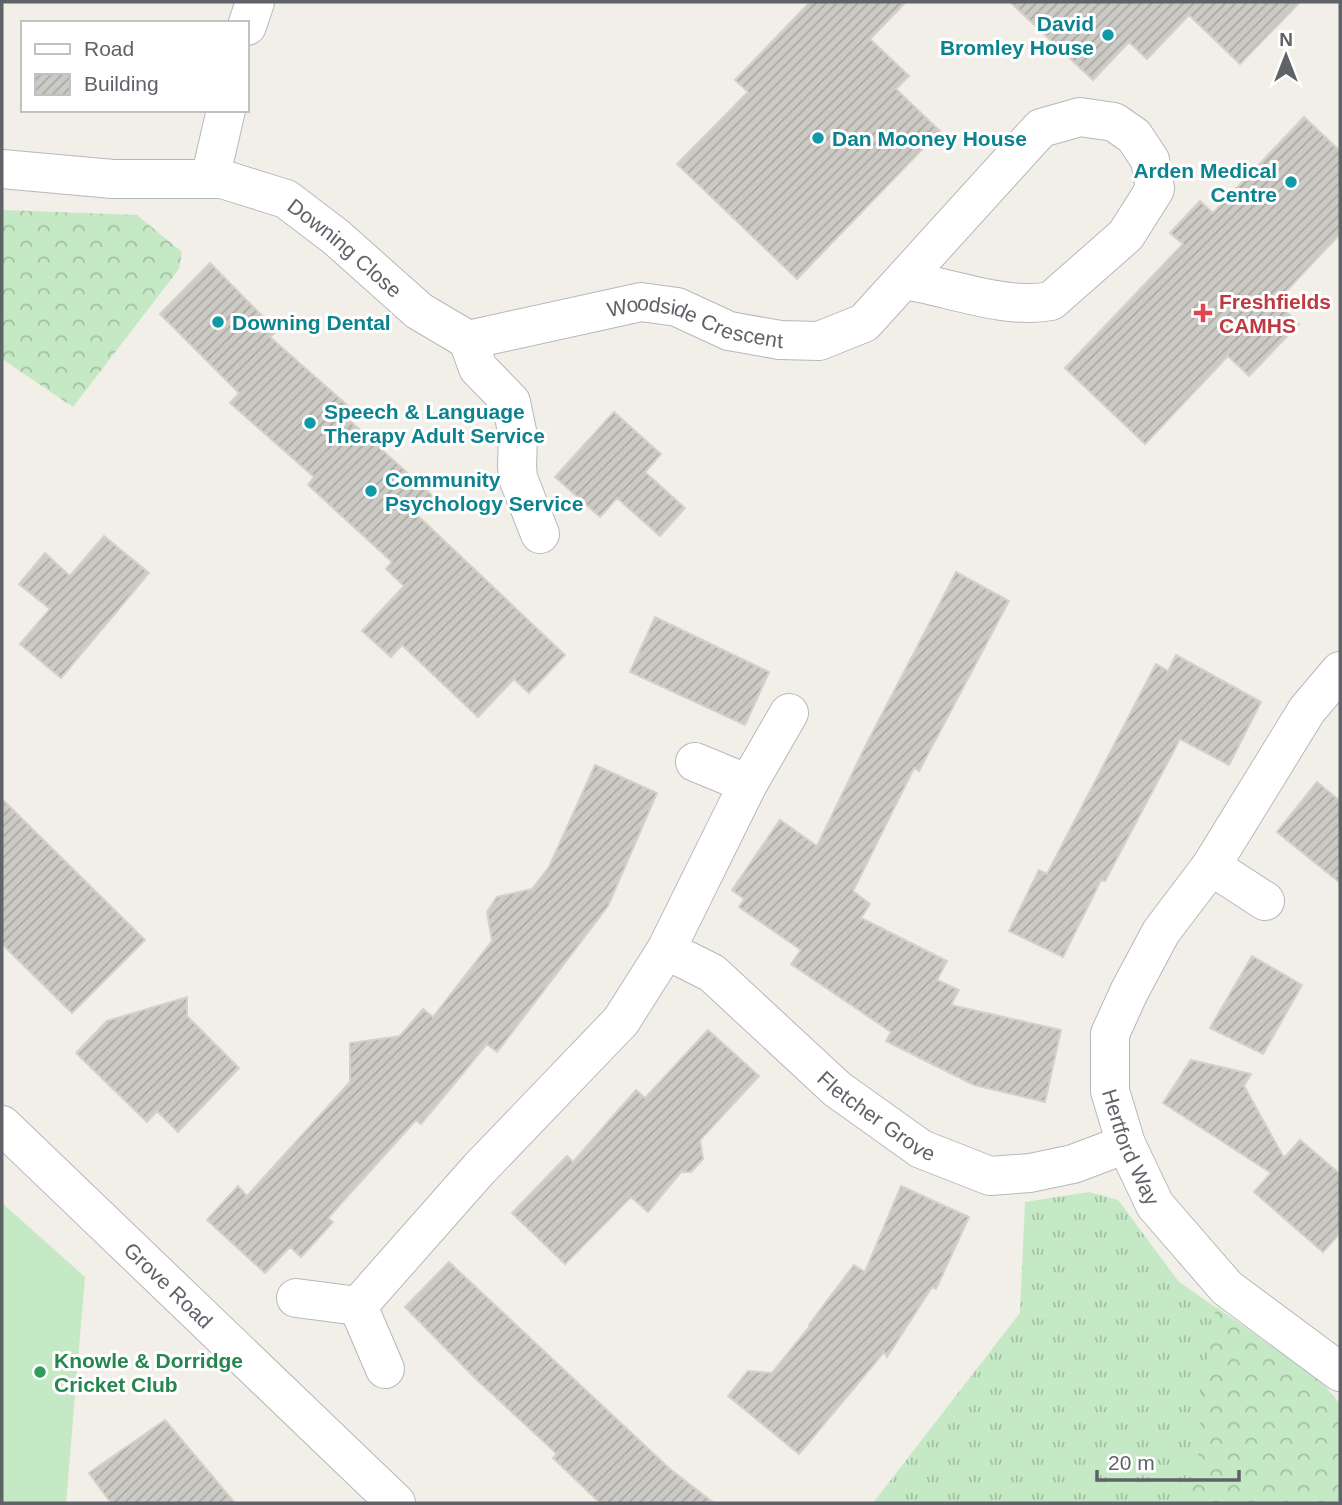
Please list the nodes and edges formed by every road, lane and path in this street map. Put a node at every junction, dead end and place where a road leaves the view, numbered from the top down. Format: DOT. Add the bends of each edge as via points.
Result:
graph roads {
  1 [pos="255,2"];
  2 [pos="248,23"];
  3 [pos="226,112"];
  4 [pos="2,169"];
  5 [pos="210,180"];
  6 [pos="904,280"];
  7 [pos="468,340"];
  8 [pos="540,534"];
  9 [pos="1340,671"];
  10 [pos="789,713"];
  11 [pos="695,762"];
  12 [pos="748,784"];
  13 [pos="1211,866"];
  14 [pos="1265,901"];
  15 [pos="666,950"];
  16 [pos="2,1125"];
  17 [pos="1126,1144"];
  18 [pos="296,1298"];
  19 [pos="358,1306"];
  20 [pos="385,1369"];
  21 [pos="1340,1372"];
  22 [pos="396,1503"];
  1 -- 2 [label="street"];
  3 -- 5 [label="street"];
  4 -- 5 [label="street, Downing Close" via="113,180"];
  5 -- 7 [label="street, Downing Close" via="286,199 419,311"];
  6 -- 6 [label="street, Woodside Crescent" via="1041,128 1080,117 1114,122 1134,136 1150,160 1155,189 1126,235 1051,301 1012,303"];
  6 -- 7 [label="street, Woodside Crescent" via="864,323 819,341 729,331 677,307 641,302"];
  7 -- 8 [label="street" via="478,368 511,402 519,436 519,478"];
  9 -- 13 [label="street, Hertford Way" via="1307,710"];
  10 -- 12 [label="street"];
  11 -- 12 [label="street"];
  12 -- 15 [label="street"];
  13 -- 14 [label="street"];
  13 -- 17 [label="street, Hertford Way" via="1161,932 1111,1034 1110,1091"];
  15 -- 17 [label="street, Fletcher Grove" via="712,973 836,1089 921,1149 990,1176 1073,1164"];
  15 -- 19 [label="street" via="621,1021 479,1169"];
  16 -- 22 [label="street, Grove Road"];
  17 -- 21 [label="street, Hertford Way" via="1155,1205 1227,1288"];
  18 -- 19 [label="street"];
  19 -- 20 [label="street"];
}
